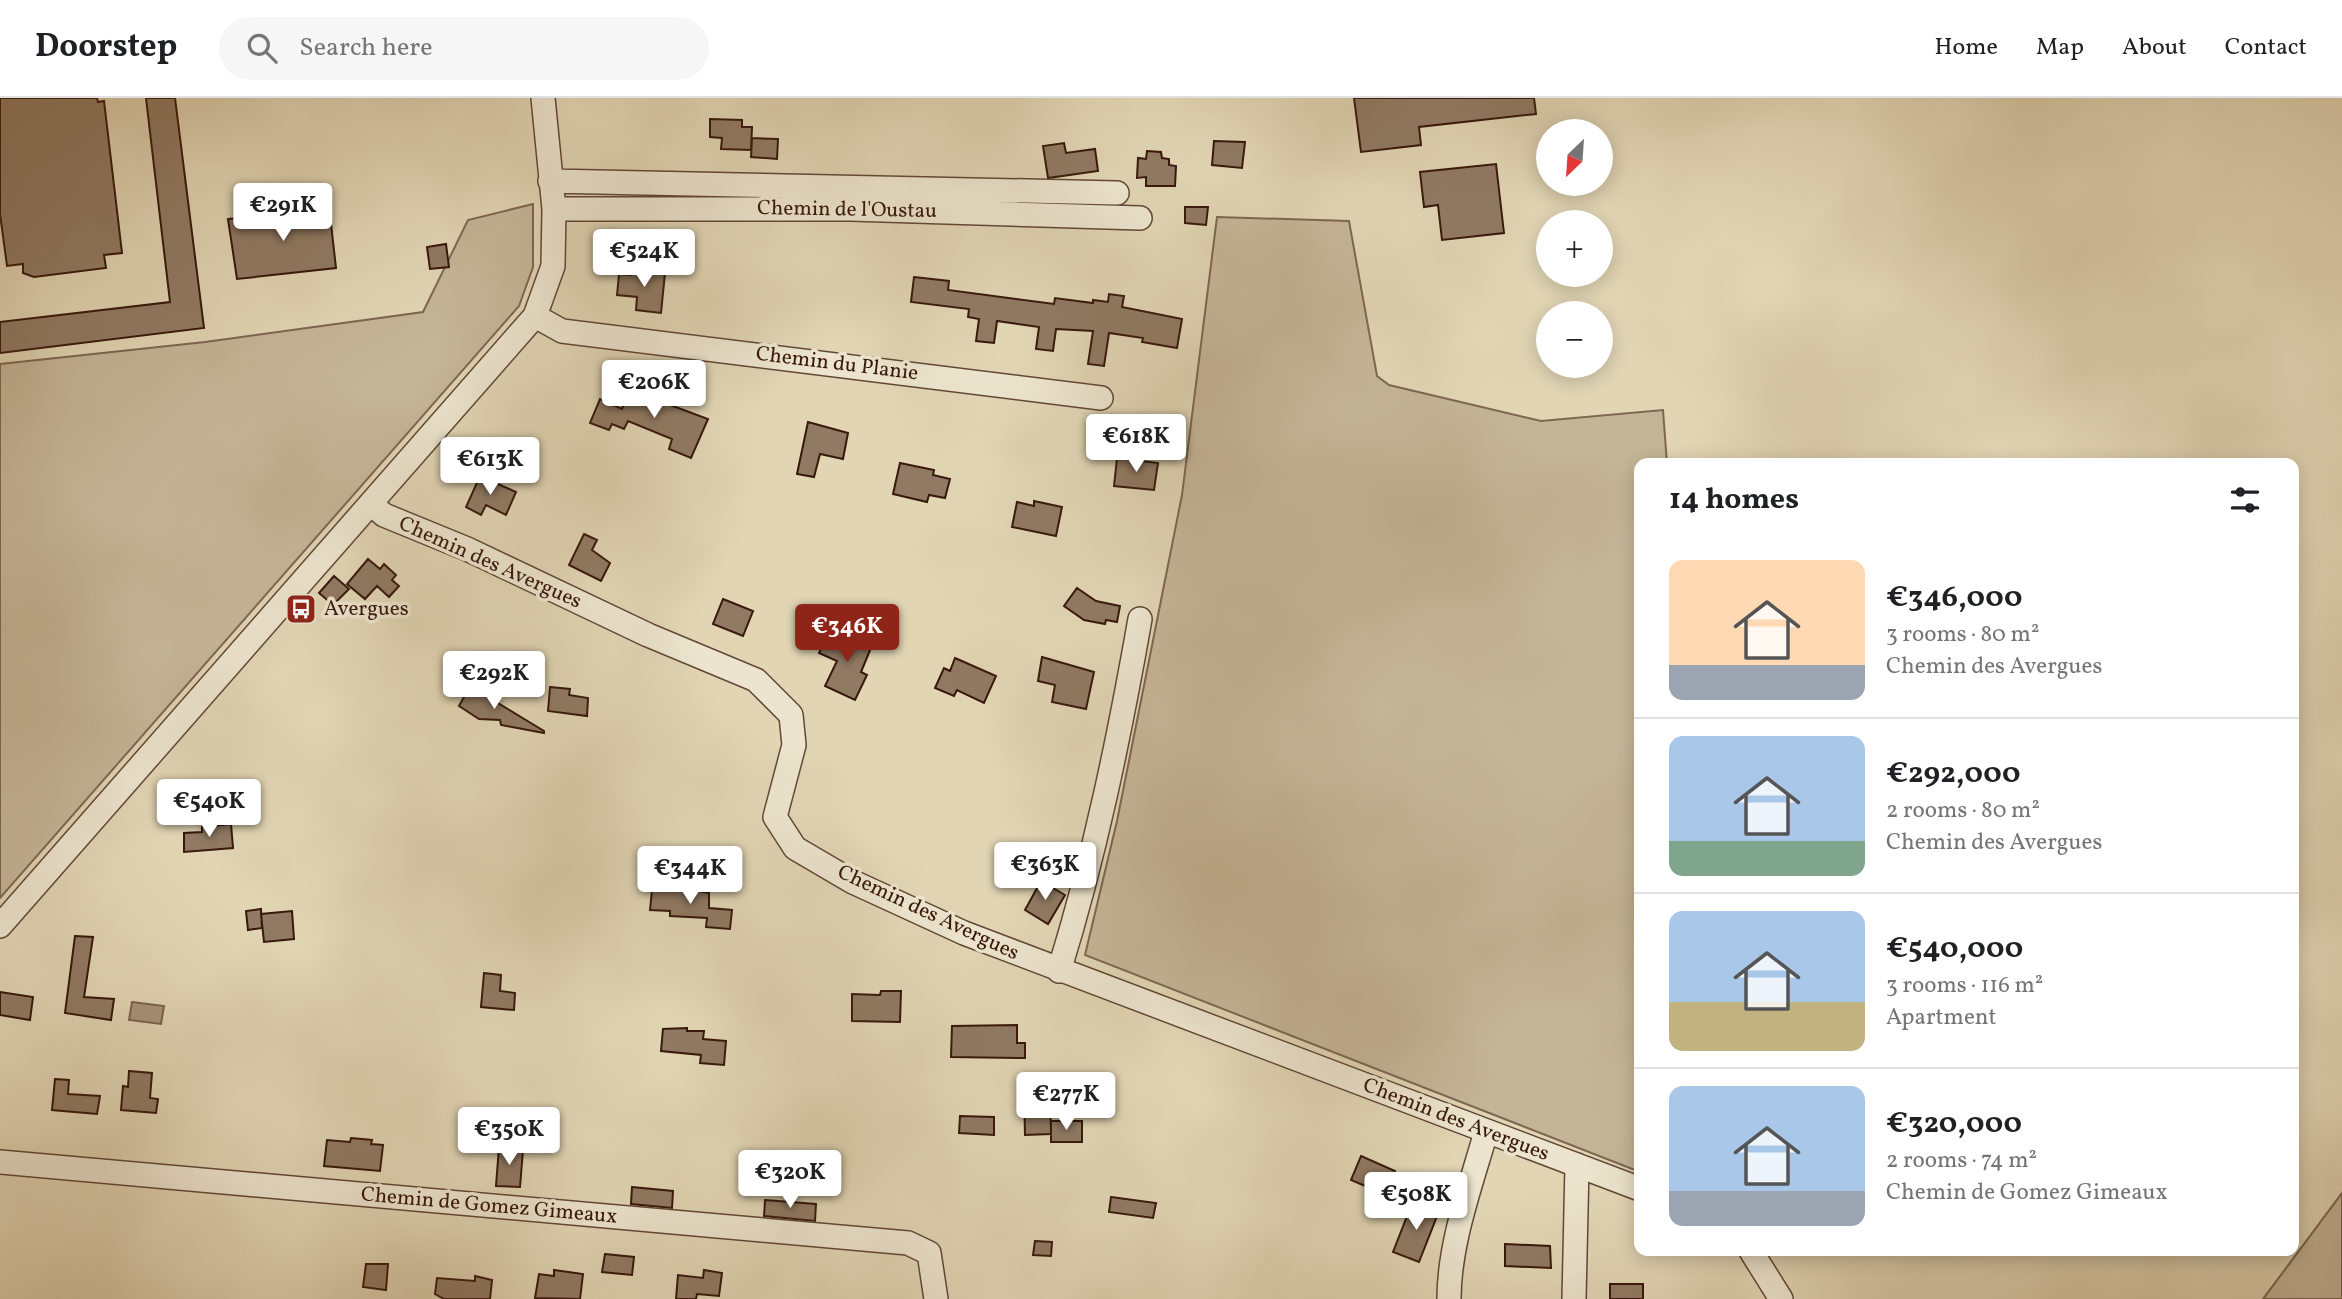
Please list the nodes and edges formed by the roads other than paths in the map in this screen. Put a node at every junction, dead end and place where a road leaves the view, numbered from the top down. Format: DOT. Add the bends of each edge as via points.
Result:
graph roads {
  1 [pos="542,98"];
  2 [pos="550,181"];
  3 [pos="1117,193"];
  4 [pos="554,209"];
  5 [pos="1140,218"];
  6 [pos="535,316"];
  7 [pos="1101,398"];
  8 [pos="371,505"];
  9 [pos="1140,619"];
  10 [pos="0,926"];
  11 [pos="1059,971"];
  12 [pos="1486,1132"];
  13 [pos="0,1163"];
  14 [pos="1577,1166"];
  15 [pos="1634,1187"];
  16 [pos="1754,1256"];
  17 [pos="936,1299"];
  18 [pos="1449,1299"];
  19 [pos="1574,1299"];
  20 [pos="1781,1299"];
  1 -- 2 [label="street"];
  2 -- 3 [label="street"];
  2 -- 4 [label="street"];
  4 -- 5 [label="street, Chemin de l'Oustau" via="851,209"];
  4 -- 6 [label="street" via="553,266"];
  6 -- 7 [label="street, Chemin du Planie" via="562,331"];
  6 -- 8 [label="street"];
  8 -- 10 [label="street"];
  8 -- 11 [label="street, Chemin des Avergues" via="384,515 648,635 756,680 792,715 794,745 775,817 795,848 902,905"];
  9 -- 11 [label="street" via="1118,744 1085,887"];
  11 -- 12 [label="street, Chemin des Avergues"];
  12 -- 14 [label="street, Chemin des Avergues"];
  12 -- 18 [label="street" via="1465,1206"];
  13 -- 17 [label="street, Chemin de Gomez Gimeaux" via="908,1243 929,1253"];
  14 -- 15 [label="street, Chemin des Avergues"];
  14 -- 19 [label="street"];
  16 -- 20 [label="street"];
}
